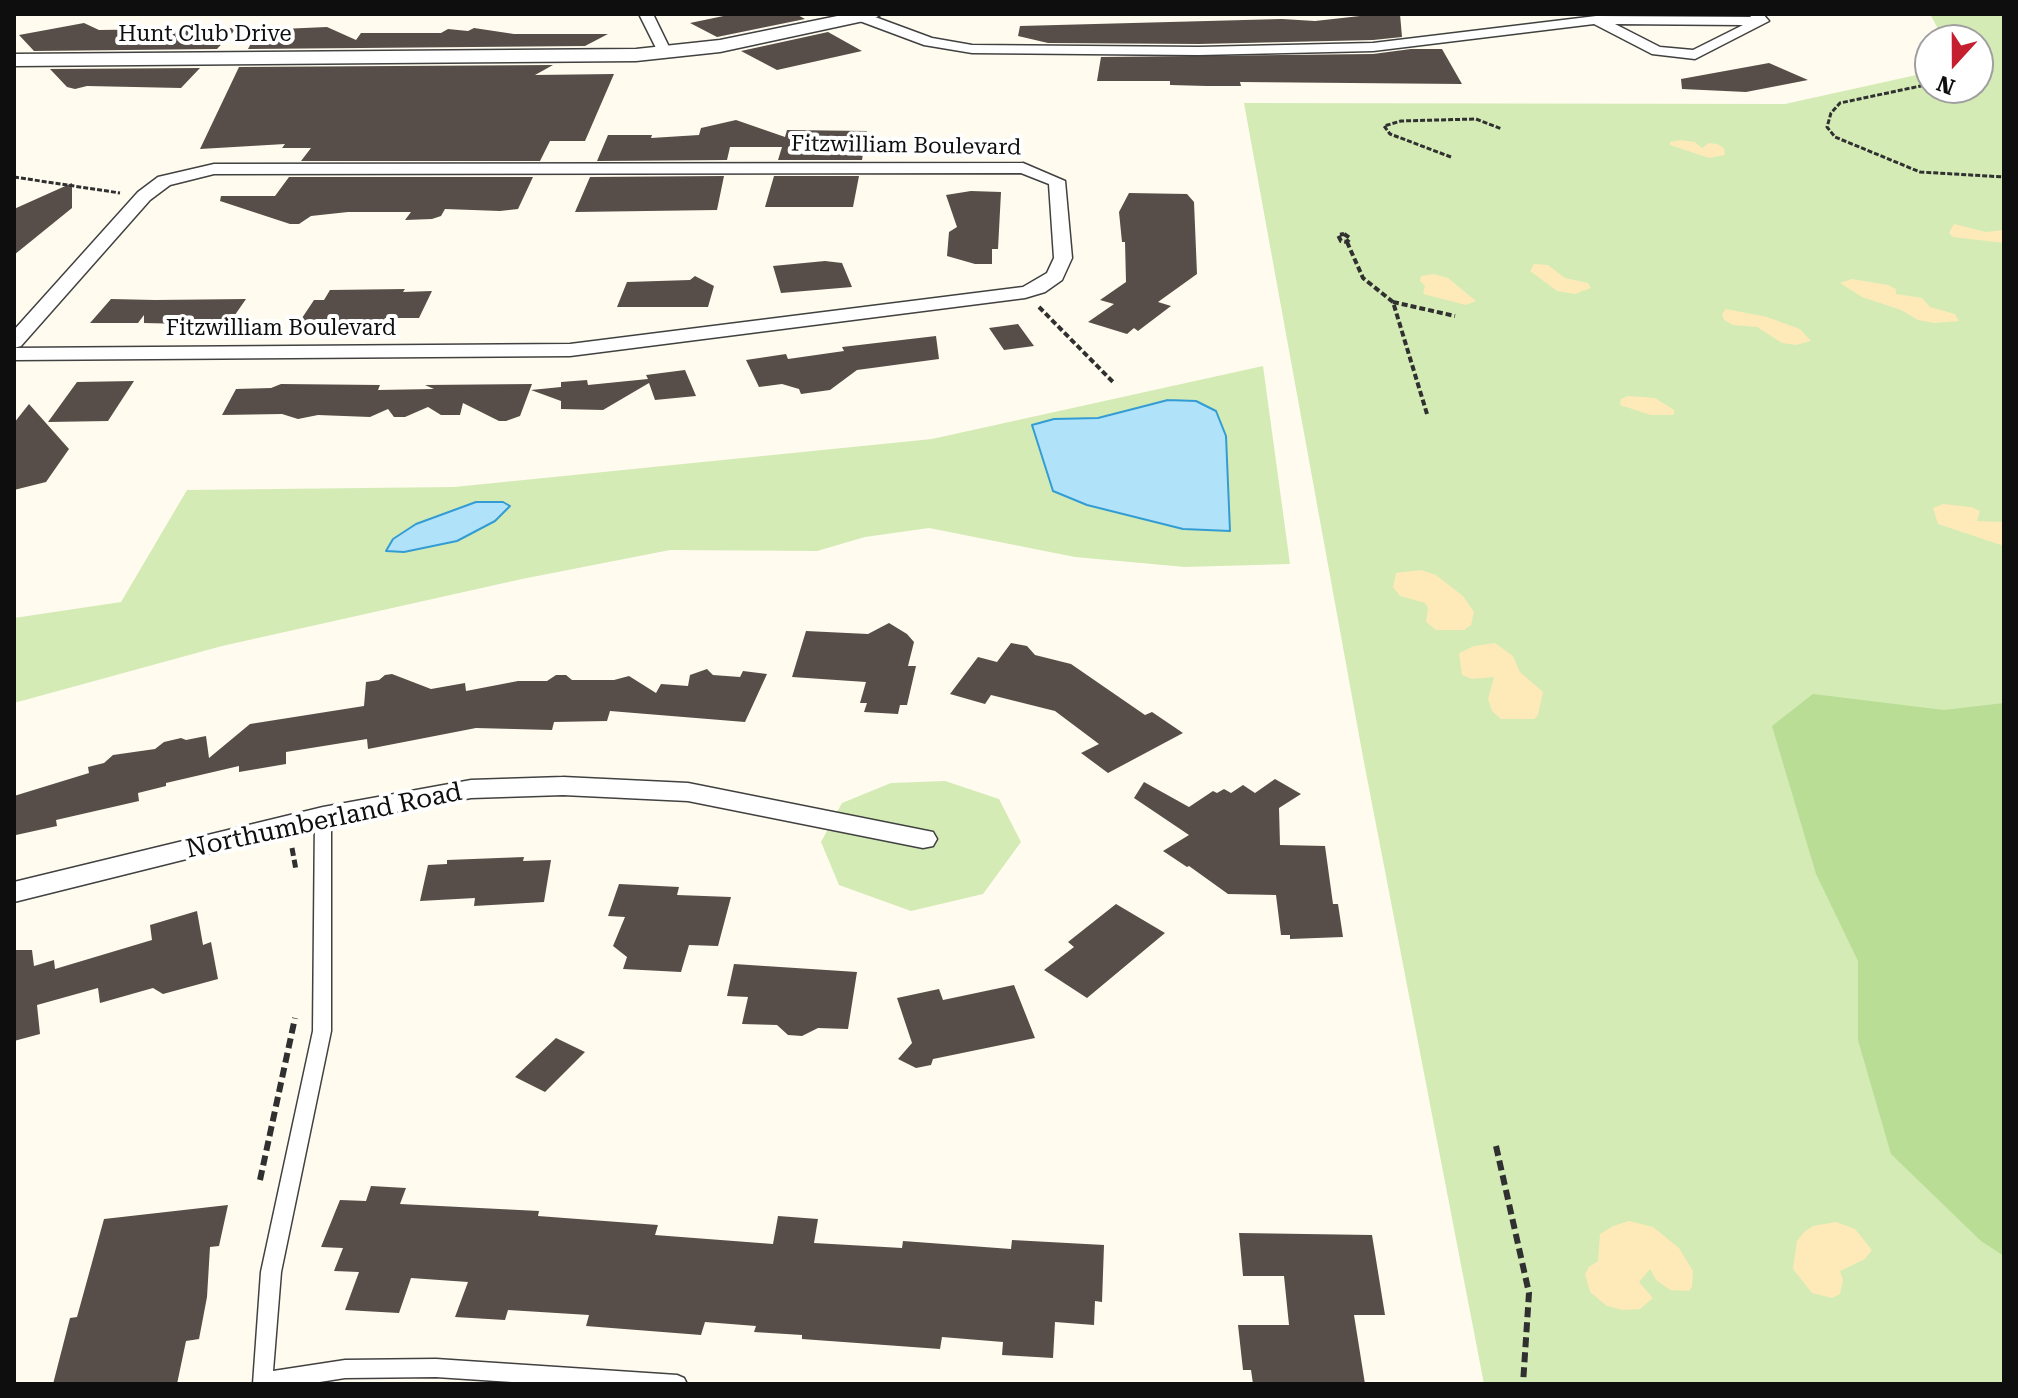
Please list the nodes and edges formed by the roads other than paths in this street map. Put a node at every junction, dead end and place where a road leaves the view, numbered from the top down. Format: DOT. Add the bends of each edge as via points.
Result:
graph roads {
  1 [pos="646,14"];
  2 [pos="868,15"];
  3 [pos="1759,18"];
  4 [pos="1596,20"];
  5 [pos="665,53"];
  6 [pos="14,60"];
  7 [pos="14,342"];
  8 [pos="14,354"];
  9 [pos="323,816"];
  10 [pos="923,839"];
  11 [pos="14,892"];
  12 [pos="262,1383"];
  13 [pos="677,1384"];
  1 -- 5 [label="street"];
  2 -- 4 [label="street" via="929,42 972,49 1183,51 1373,47"];
  2 -- 5 [label="street, Hunt Club Drive"];
  3 -- 4 [label="street"];
  3 -- 4 [label="street" via="1695,55 1657,51"];
  5 -- 6 [label="street, Hunt Club Drive"];
  7 -- 8 [label="street, Fitzwilliam Boulevard" via="144,196 164,181 214,169 1023,168 1057,181 1063,258 1055,276 1025,292 570,350"];
  9 -- 10 [label="street, Northumberland Road" via="471,789 563,786 688,792"];
  9 -- 11 [label="street, Northumberland Road"];
  9 -- 12 [label="lane" via="322,1031 271,1272"];
  12 -- 13 [label="lane" via="345,1369 436,1368"];
}
